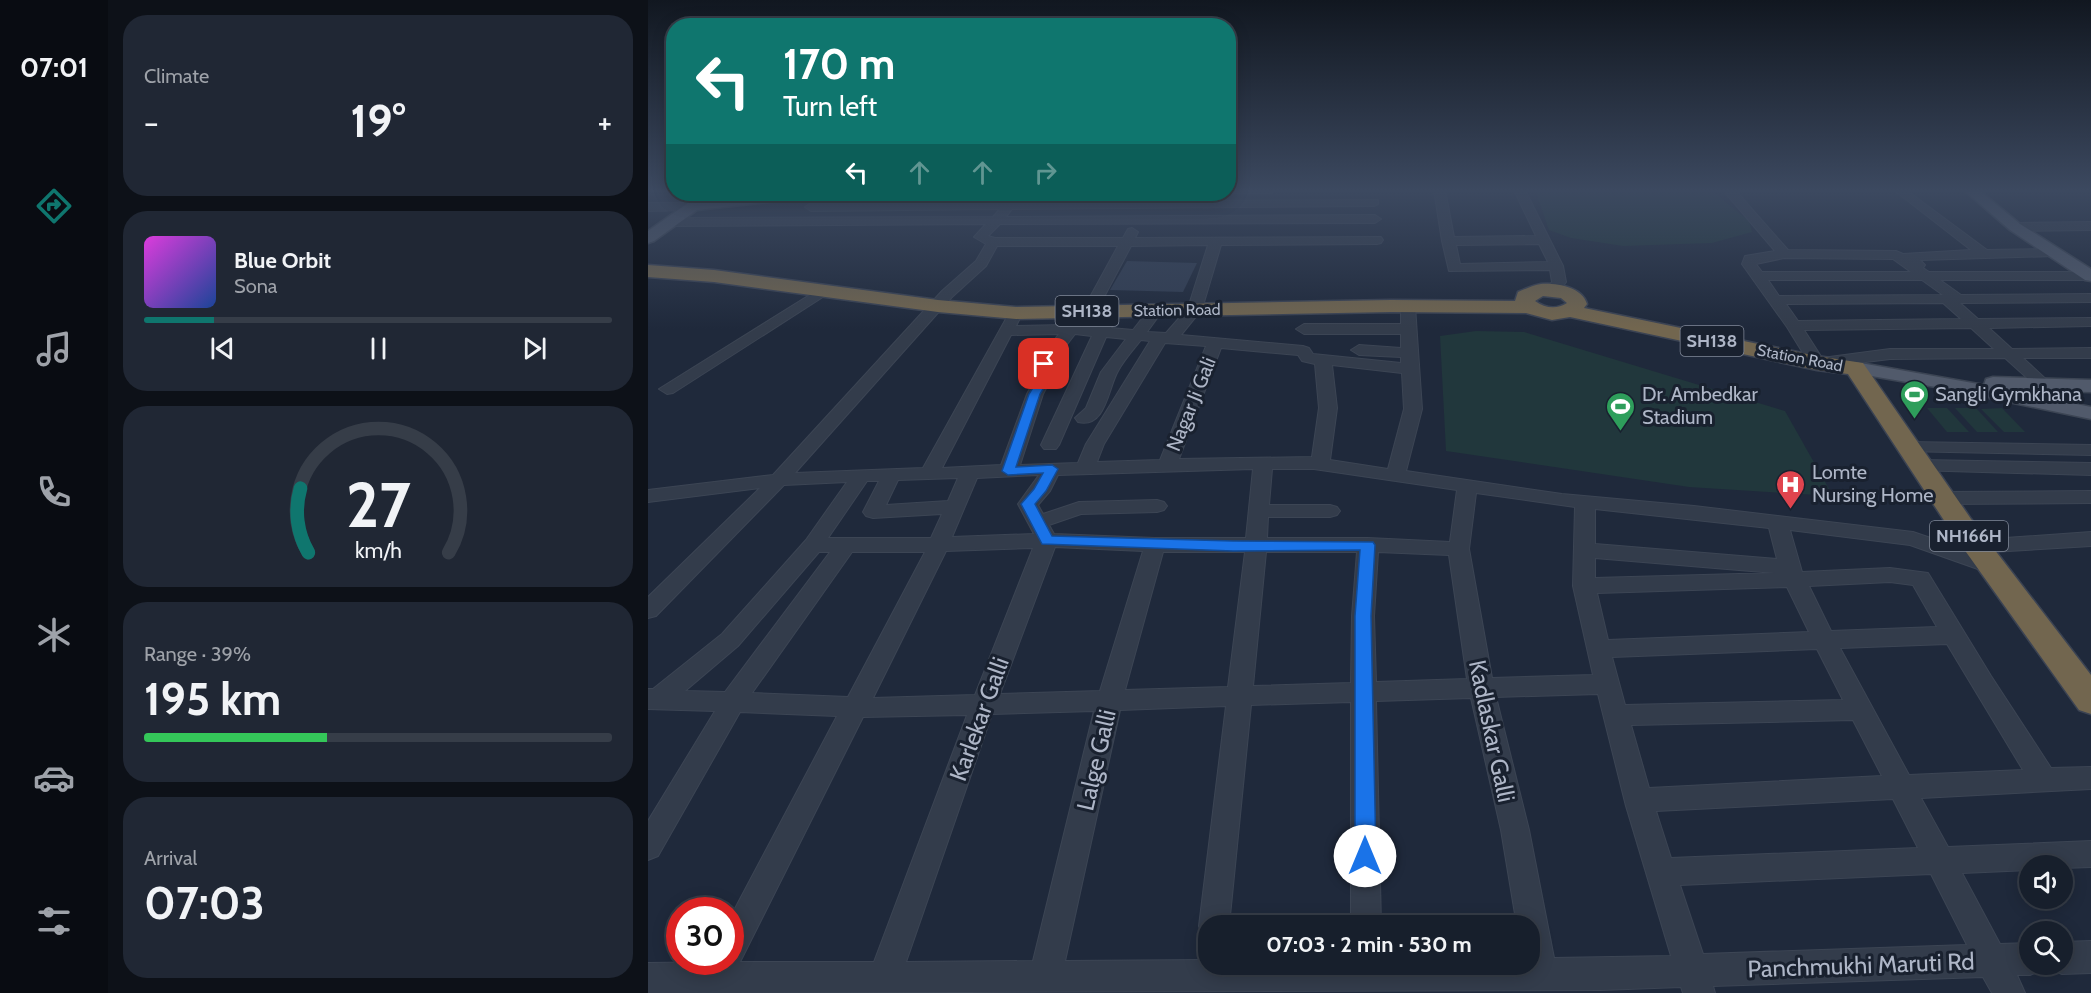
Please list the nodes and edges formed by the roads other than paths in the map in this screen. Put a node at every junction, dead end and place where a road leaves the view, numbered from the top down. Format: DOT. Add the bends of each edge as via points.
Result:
graph roads {
  1 [pos="981,236"];
  2 [pos="1130,236"];
  3 [pos="1376,236"];
  4 [pos="1447,236"];
  5 [pos="1541,236"];
  6 [pos="1769,236"];
  7 [pos="1961,236"];
  8 [pos="2030,236"];
  9 [pos="1543,240"];
  10 [pos="1448,241"];
  11 [pos="993,242"];
  12 [pos="1127,242"];
  13 [pos="1215,242"];
  14 [pos="2054,252"];
  15 [pos="1983,253"];
  16 [pos="1784,254"];
  17 [pos="1556,266"];
  18 [pos="648,271"];
  19 [pos="1758,276"];
  20 [pos="1928,276"];
  21 [pos="2091,276"];
  22 [pos="824,290"];
  23 [pos="1553,290"];
  24 [pos="2091,298"];
  25 [pos="1952,299"];
  26 [pos="1775,300"];
  27 [pos="938,306"];
  28 [pos="1408,306"];
  29 [pos="1311,307"];
  30 [pos="1528,307"];
  31 [pos="1195,309"];
  32 [pos="1156,310"];
  33 [pos="1086,311"];
  34 [pos="1114,311"];
  35 [pos="1570,311"];
  36 [pos="1016,313"];
  37 [pos="2091,322"];
  38 [pos="1974,324"];
  39 [pos="1794,326"];
  40 [pos="1304,328"];
  41 [pos="1069,329"];
  42 [pos="1408,329"];
  43 [pos="1006,331"];
  44 [pos="1101,332"];
  45 [pos="1137,336"];
  46 [pos="1165,338"];
  47 [pos="1215,343"];
  48 [pos="1359,350"];
  49 [pos="2006,352"];
  50 [pos="2091,353"];
  51 [pos="1309,356"];
  52 [pos="1409,361"];
  53 [pos="1817,363"];
  54 [pos="1855,368"];
  55 [pos="1936,381"];
  56 [pos="2042,383"];
  57 [pos="2091,386"];
  58 [pos="667,389"];
  59 [pos="2091,413"];
  60 [pos="1084,418"];
  61 [pos="2091,450"];
  62 [pos="1051,457"];
  63 [pos="1915,457"];
  64 [pos="1320,463"];
  65 [pos="1263,464"];
  66 [pos="1167,465"];
  67 [pos="1085,468"];
  68 [pos="2091,469"];
  69 [pos="1008,471"];
  70 [pos="970,472"];
  71 [pos="929,474"];
  72 [pos="891,475"];
  73 [pos="1396,475"];
  74 [pos="861,476"];
  75 [pos="779,480"];
  76 [pos="1467,486"];
  77 [pos="648,496"];
  78 [pos="2091,497"];
  79 [pos="1942,498"];
  80 [pos="1586,502"];
  81 [pos="1157,506"];
  82 [pos="955,507"];
  83 [pos="1259,511"];
  84 [pos="1330,511"];
  85 [pos="1778,522"];
  86 [pos="1043,531"];
  87 [pos="2091,539"];
  88 [pos="813,544"];
  89 [pos="939,544"];
  90 [pos="846,545"];
  91 [pos="1155,545"];
  92 [pos="1368,545"];
  93 [pos="1256,546"];
  94 [pos="1459,549"];
  95 [pos="1586,550"];
  96 [pos="1984,557"];
  97 [pos="1793,574"];
  98 [pos="1584,586"];
  99 [pos="648,610"];
  100 [pos="1954,635"];
  101 [pos="1824,640"];
  102 [pos="1598,649"];
  103 [pos="1607,684"];
  104 [pos="1480,688"];
  105 [pos="1365,692"];
  106 [pos="1240,698"];
  107 [pos="652,699"];
  108 [pos="2091,699"];
  109 [pos="1109,701"];
  110 [pos="732,703"];
  111 [pos="983,705"];
  112 [pos="855,707"];
  113 [pos="1861,710"];
  114 [pos="1615,715"];
  115 [pos="2091,778"];
  116 [pos="2044,781"];
  117 [pos="1901,786"];
  118 [pos="1639,800"];
  119 [pos="648,847"];
  120 [pos="2091,854"];
  121 [pos="1939,859"];
  122 [pos="1661,872"];
  123 [pos="1215,915"];
  124 [pos="1366,915"];
  125 [pos="744,924"];
  126 [pos="2091,957"];
  127 [pos="2073,958"];
  128 [pos="2019,959"];
  129 [pos="1992,960"];
  130 [pos="1198,971"];
  131 [pos="1541,974"];
  132 [pos="717,978"];
  133 [pos="648,979"];
  134 [pos="1695,982"];
  135 [pos="1044,985"];
  136 [pos="882,986"];
  137 [pos="2009,993"];
  1 -- 11 [label="street"];
  2 -- 12 [label="street"];
  3 -- 13 [label="street" via="1377,244"];
  4 -- 10 [label="street"];
  5 -- 9 [label="street"];
  6 -- 16 [label="street"];
  7 -- 15 [label="street"];
  8 -- 14 [label="main road"];
  9 -- 10 [label="street"];
  9 -- 17 [label="street"];
  10 -- 17 [label="street" via="1454,268"];
  11 -- 12 [label="street"];
  11 -- 27 [label="street" via="981,262"];
  12 -- 13 [label="street"];
  12 -- 34 [label="street" via="1096,299 1107,302"];
  13 -- 31 [label="street"];
  14 -- 15 [label="street"];
  14 -- 21 [label="main road"];
  15 -- 20 [label="street" via="1908,256"];
  16 -- 19 [label="street" via="1750,259 1749,264"];
  16 -- 20 [label="street" via="1896,255"];
  17 -- 23 [label="street" via="1559,282"];
  18 -- 22 [label="highway, Station Road / SH138"];
  19 -- 20 [label="street"];
  19 -- 26 [label="street"];
  20 -- 21 [label="street"];
  20 -- 25 [label="street"];
  22 -- 27 [label="highway, Station Road / SH138"];
  22 -- 58 [label="street"];
  23 -- 30 [label="highway" via="1529,293 1524,300"];
  23 -- 35 [label="highway" via="1576,300"];
  24 -- 25 [label="street"];
  25 -- 26 [label="street"];
  25 -- 38 [label="street"];
  26 -- 39 [label="street"];
  27 -- 36 [label="highway, Station Road / SH138"];
  27 -- 75 [label="street"];
  28 -- 29 [label="highway, Station Road / SH138"];
  28 -- 30 [label="highway, Station Road / SH138"];
  28 -- 42 [label="street"];
  29 -- 31 [label="highway, Station Road / SH138"];
  29 -- 40 [label="street"];
  30 -- 35 [label="highway, Station Road" via="1544,312"];
  31 -- 32 [label="highway, Station Road / SH138"];
  31 -- 46 [label="street"];
  32 -- 34 [label="highway, Station Road / SH138"];
  32 -- 45 [label="street"];
  33 -- 34 [label="highway, Station Road / SH138"];
  33 -- 36 [label="highway, Station Road / SH138"];
  33 -- 41 [label="street"];
  34 -- 44 [label="street"];
  35 -- 53 [label="highway, Station Road / SH138"];
  36 -- 43 [label="street"];
  37 -- 38 [label="street"];
  38 -- 39 [label="street"];
  38 -- 49 [label="street"];
  39 -- 53 [label="street"];
  40 -- 42 [label="street"];
  40 -- 51 [label="street"];
  41 -- 43 [label="street"];
  41 -- 44 [label="street"];
  41 -- 69 [label="street" via="1044,364 1042,381"];
  42 -- 52 [label="street"];
  43 -- 71 [label="street"];
  44 -- 45 [label="street"];
  44 -- 62 [label="street"];
  45 -- 46 [label="street"];
  45 -- 60 [label="street" via="1109,372 1094,411"];
  46 -- 47 [label="street"];
  46 -- 67 [label="street" via="1095,444"];
  47 -- 51 [label="street"];
  47 -- 66 [label="street, Nagar Ji Gali"];
  48 -- 52 [label="street"];
  49 -- 50 [label="street"];
  49 -- 53 [label="street" via="1890,354"];
  49 -- 56 [label="street"];
  51 -- 52 [label="street"];
  51 -- 64 [label="street" via="1328,408"];
  52 -- 73 [label="street" via="1413,409"];
  53 -- 54 [label="highway, Station Road / SH138"];
  54 -- 55 [label="main road"];
  54 -- 63 [label="highway, NH166H"];
  55 -- 56 [label="main road"];
  55 -- 59 [label="main road"];
  56 -- 57 [label="main road"];
  61 -- 63 [label="street"];
  62 -- 67 [label="street"];
  62 -- 69 [label="street"];
  62 -- 86 [label="street" via="1040,491 1028,504"];
  63 -- 68 [label="street"];
  63 -- 79 [label="highway, NH166H"];
  64 -- 65 [label="street"];
  64 -- 73 [label="street"];
  65 -- 66 [label="street"];
  65 -- 83 [label="street"];
  66 -- 67 [label="street"];
  69 -- 70 [label="street"];
  70 -- 71 [label="street"];
  70 -- 82 [label="street"];
  71 -- 72 [label="street"];
  72 -- 74 [label="street"];
  72 -- 82 [label="street" via="873,512"];
  73 -- 76 [label="street"];
  74 -- 75 [label="street"];
  74 -- 88 [label="street"];
  75 -- 77 [label="street"];
  75 -- 99 [label="street"];
  76 -- 80 [label="street"];
  76 -- 94 [label="street, Kadlaskar Galli"];
  78 -- 79 [label="street"];
  79 -- 96 [label="highway, NH166H"];
  80 -- 85 [label="street"];
  80 -- 95 [label="street"];
  81 -- 86 [label="street" via="1079,508"];
  82 -- 89 [label="street"];
  83 -- 84 [label="street"];
  83 -- 93 [label="street"];
  85 -- 96 [label="street" via="1913,539"];
  85 -- 97 [label="street"];
  86 -- 89 [label="street"];
  86 -- 91 [label="street"];
  86 -- 111 [label="street, Karlekar Galli"];
  87 -- 96 [label="street"];
  88 -- 90 [label="street"];
  88 -- 107 [label="street" via="730,640"];
  89 -- 90 [label="street"];
  89 -- 112 [label="street"];
  90 -- 110 [label="street"];
  91 -- 93 [label="street"];
  91 -- 109 [label="street, Lalge Galli"];
  92 -- 93 [label="street"];
  92 -- 94 [label="street"];
  92 -- 105 [label="street" via="1363,616"];
  93 -- 106 [label="street"];
  94 -- 104 [label="street, Kadlaskar Galli"];
  95 -- 97 [label="street"];
  95 -- 98 [label="street"];
  96 -- 108 [label="highway, NH166H"];
  97 -- 98 [label="street"];
  97 -- 100 [label="street" via="1920,578"];
  97 -- 101 [label="street"];
  98 -- 102 [label="street"];
  100 -- 101 [label="street"];
  100 -- 116 [label="street"];
  101 -- 102 [label="street"];
  101 -- 113 [label="street"];
  102 -- 103 [label="street"];
  103 -- 104 [label="street"];
  103 -- 114 [label="street"];
  104 -- 105 [label="street"];
  104 -- 131 [label="street, Kadlaskar Galli" via="1515,830"];
  105 -- 106 [label="street"];
  105 -- 124 [label="street"];
  106 -- 109 [label="street"];
  106 -- 123 [label="street"];
  107 -- 110 [label="street"];
  109 -- 111 [label="street"];
  109 -- 135 [label="street, Lalge Galli"];
  110 -- 112 [label="street"];
  110 -- 119 [label="street"];
  111 -- 112 [label="street"];
  111 -- 136 [label="street, Karlekar Galli"];
  112 -- 125 [label="street"];
  113 -- 114 [label="street"];
  113 -- 117 [label="street"];
  114 -- 118 [label="street"];
  115 -- 116 [label="street"];
  116 -- 117 [label="street"];
  117 -- 118 [label="street"];
  117 -- 121 [label="street"];
  118 -- 122 [label="street"];
  120 -- 121 [label="street"];
  121 -- 122 [label="street"];
  121 -- 129 [label="street"];
  122 -- 134 [label="street"];
  126 -- 127 [label="street"];
  128 -- 129 [label="street, Panchmukhi Maruti Rd"];
  129 -- 134 [label="street, Panchmukhi Maruti Rd"];
  129 -- 137 [label="street"];
  130 -- 135 [label="street, Panchmukhi Maruti Rd"];
  131 -- 134 [label="street, Panchmukhi Maruti Rd"];
  132 -- 133 [label="street, Panchmukhi Maruti Rd"];
  132 -- 136 [label="street, Panchmukhi Maruti Rd"];
  135 -- 136 [label="street, Panchmukhi Maruti Rd"];
}
